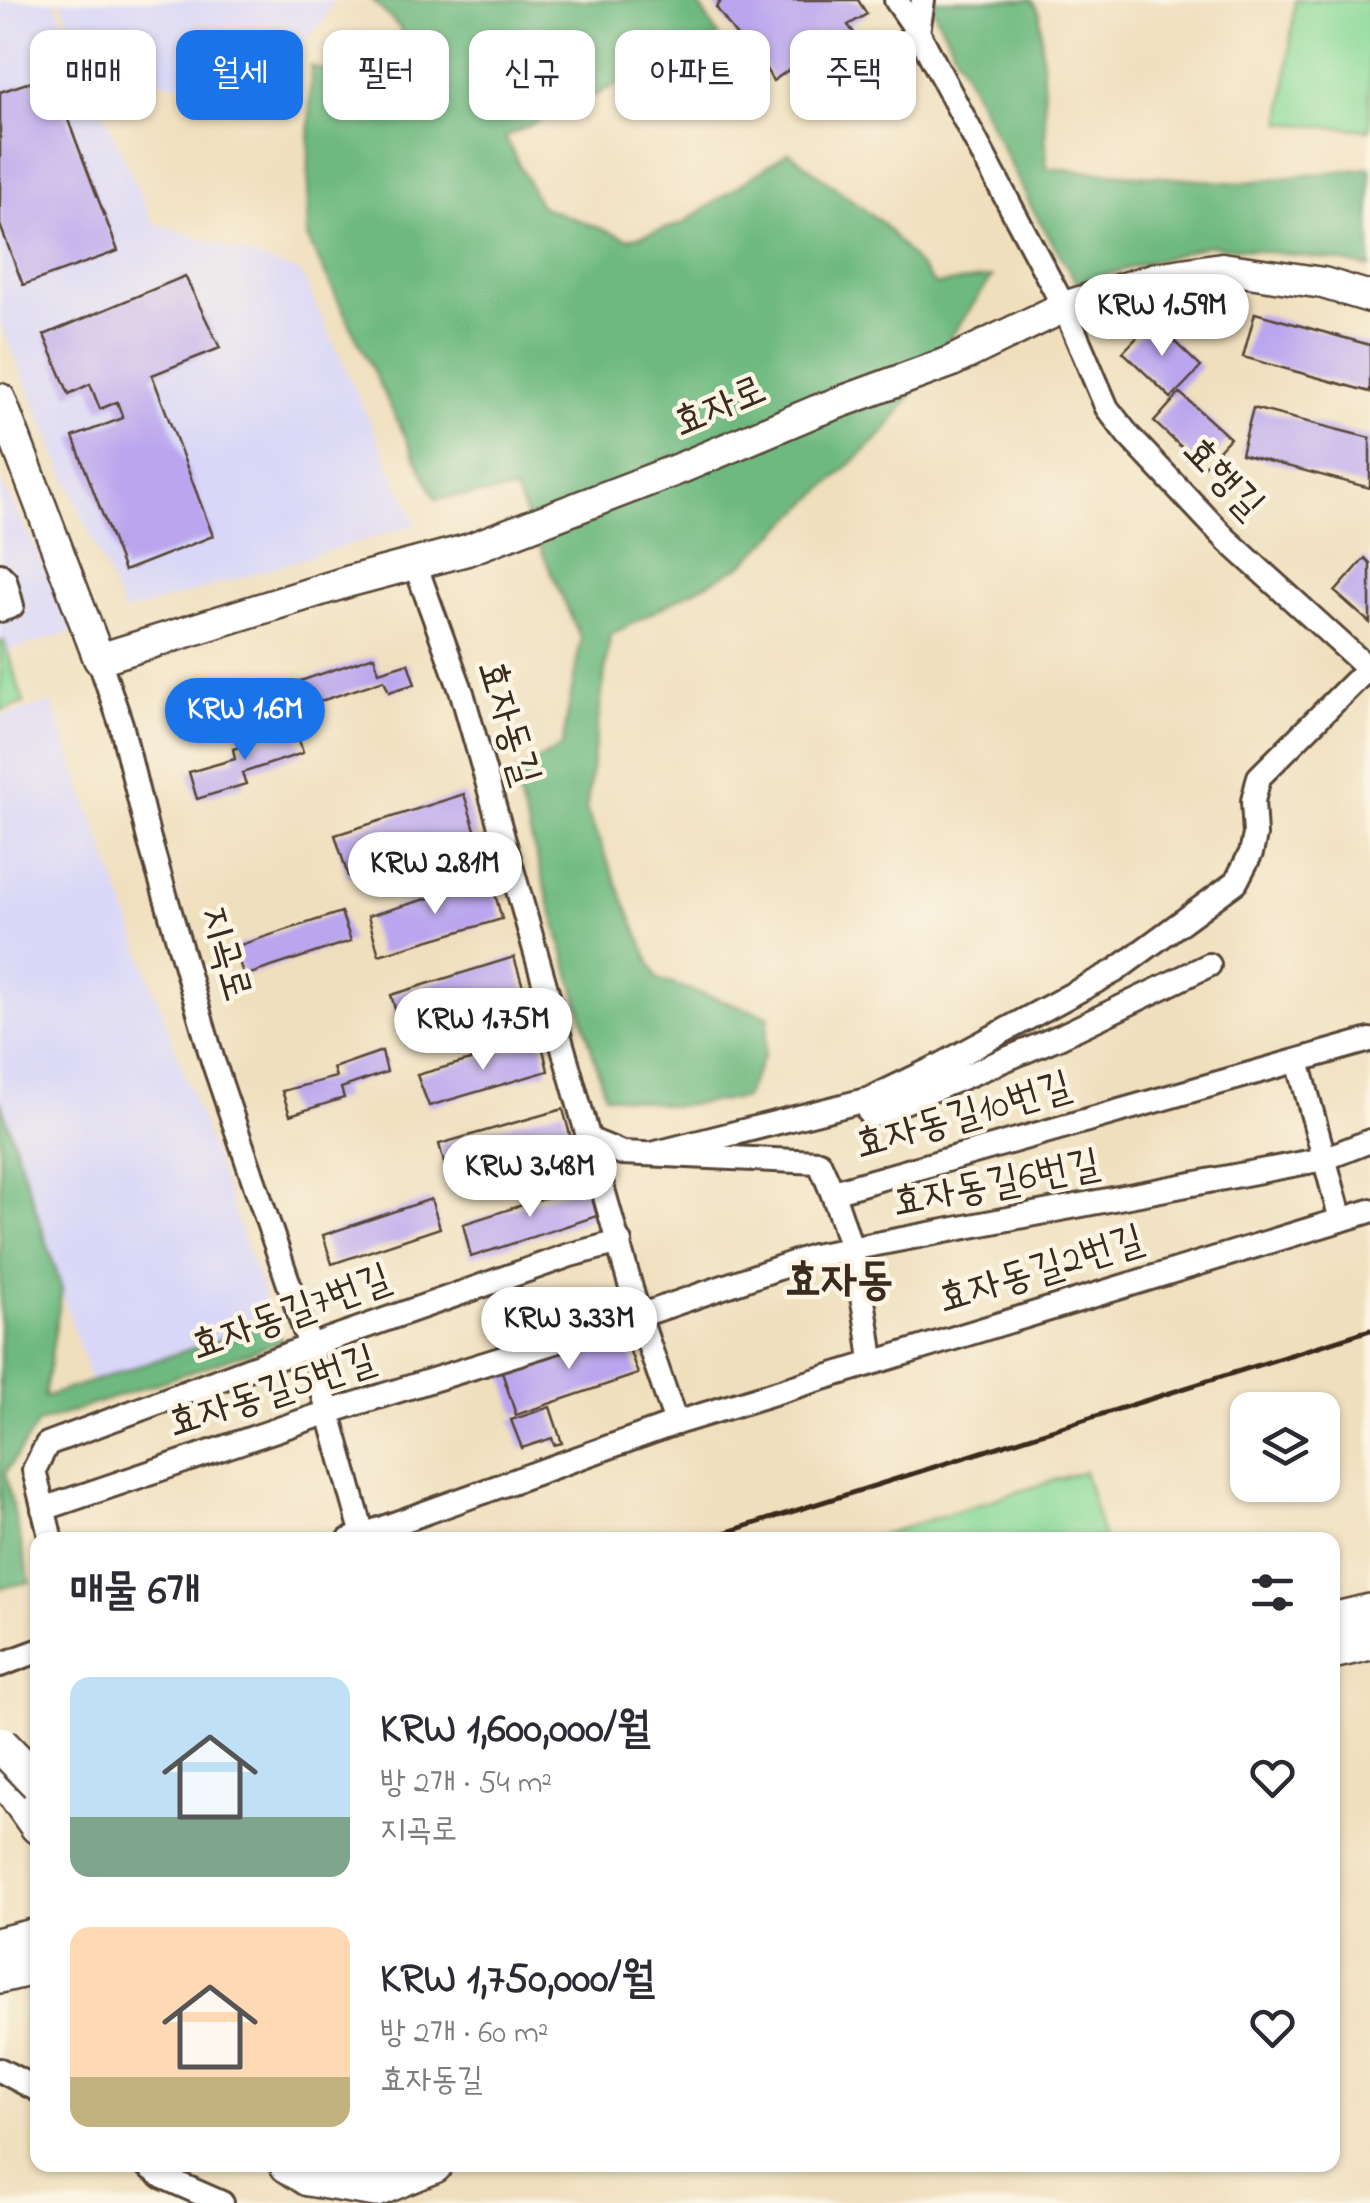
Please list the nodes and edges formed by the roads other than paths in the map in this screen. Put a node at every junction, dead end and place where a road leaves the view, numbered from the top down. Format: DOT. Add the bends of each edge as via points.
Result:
graph roads {
  1 [pos="896,0"];
  2 [pos="922,0"];
  3 [pos="918,32"];
  4 [pos="1370,298"];
  5 [pos="1064,307"];
  6 [pos="0,399"];
  7 [pos="415,564"];
  8 [pos="0,575"];
  9 [pos="0,610"];
  10 [pos="99,659"];
  11 [pos="1369,669"];
  12 [pos="1209,965"];
  13 [pos="1370,1040"];
  14 [pos="1298,1061"];
  15 [pos="862,1101"];
  16 [pos="588,1139"];
  17 [pos="1370,1141"];
  18 [pos="652,1154"];
  19 [pos="1324,1158"];
  20 [pos="833,1192"];
  21 [pos="1370,1211"];
  22 [pos="1341,1220"];
  23 [pos="620,1242"];
  24 [pos="852,1251"];
  25 [pos="640,1316"];
  26 [pos="310,1346"];
  27 [pos="872,1361"];
  28 [pos="329,1412"];
  29 [pos="676,1423"];
  30 [pos="44,1509"];
  31 [pos="49,1532"];
  32 [pos="355,1532"];
  33 [pos="373,1532"];
  34 [pos="1361,1619"];
  35 [pos="1340,1641"];
  36 [pos="30,1655"];
  37 [pos="0,1665"];
  38 [pos="0,1744"];
  39 [pos="0,1772"];
  40 [pos="30,1775"];
  41 [pos="30,1815"];
  42 [pos="30,1938"];
  43 [pos="0,1945"];
  44 [pos="30,1968"];
  45 [pos="0,1975"];
  46 [pos="0,2070"];
  47 [pos="30,2086"];
  48 [pos="156,2172"];
  49 [pos="299,2172"];
  50 [pos="418,2172"];
  51 [pos="222,2203"];
  1 -- 3 [label="street, 효행길"];
  2 -- 3 [label="street"];
  3 -- 5 [label="street, 효행길"];
  4 -- 5 [label="street, 효자로" via="1323,283 1222,268 1156,278"];
  5 -- 7 [label="street, 효자로" via="950,362 564,514"];
  5 -- 11 [label="street, 효행길" via="1100,396 1128,434 1227,540"];
  6 -- 10 [label="street, 지곡로"];
  7 -- 10 [label="street, 효자로"];
  7 -- 16 [label="street, 효자동길" via="462,694"];
  8 -- 9 [label="street" via="12,606"];
  10 -- 26 [label="street, 지곡로" via="213,1061"];
  11 -- 15 [label="street" via="1260,777 1251,853 1236,882 1115,970 941,1066"];
  12 -- 15 [label="street" via="872,1116"];
  13 -- 14 [label="street, 효자동길10번길"];
  14 -- 19 [label="street"];
  14 -- 20 [label="street, 효자동길10번길"];
  15 -- 18 [label="street"];
  16 -- 18 [label="street, 효자동길10번길" via="622,1153"];
  16 -- 23 [label="street, 효자동길"];
  17 -- 19 [label="street, 효자동길6번길"];
  18 -- 20 [label="street, 효자동길10번길" via="820,1162"];
  19 -- 22 [label="street"];
  19 -- 24 [label="street, 효자동길6번길"];
  20 -- 24 [label="street"];
  21 -- 22 [label="street, 효자동길2번길"];
  22 -- 27 [label="street, 효자동길2번길"];
  23 -- 25 [label="street, 효자동길"];
  23 -- 26 [label="street, 효자동길7번길"];
  24 -- 25 [label="street, 효자동길6번길" via="813,1256"];
  24 -- 27 [label="street"];
  25 -- 28 [label="street, 효자동길5번길"];
  25 -- 29 [label="street, 효자동길"];
  26 -- 28 [label="street, 지곡로"];
  26 -- 30 [label="street, 효자동길7번길" via="47,1444 34,1470"];
  27 -- 29 [label="street, 효자동길2번길"];
  28 -- 30 [label="street, 효자동길5번길"];
  28 -- 32 [label="street, 지곡로"];
  29 -- 33 [label="street, 효자동길2번길"];
  30 -- 31 [label="street"];
  34 -- 35 [label="main road"];
  36 -- 37 [label="street"];
  38 -- 40 [label="main road, bridge"];
  39 -- 41 [label="main road"];
  42 -- 43 [label="main road"];
  44 -- 45 [label="main road"];
  46 -- 47 [label="street"];
  48 -- 51 [label="street"];
  49 -- 50 [label="main road" via="376,2190"];
}
